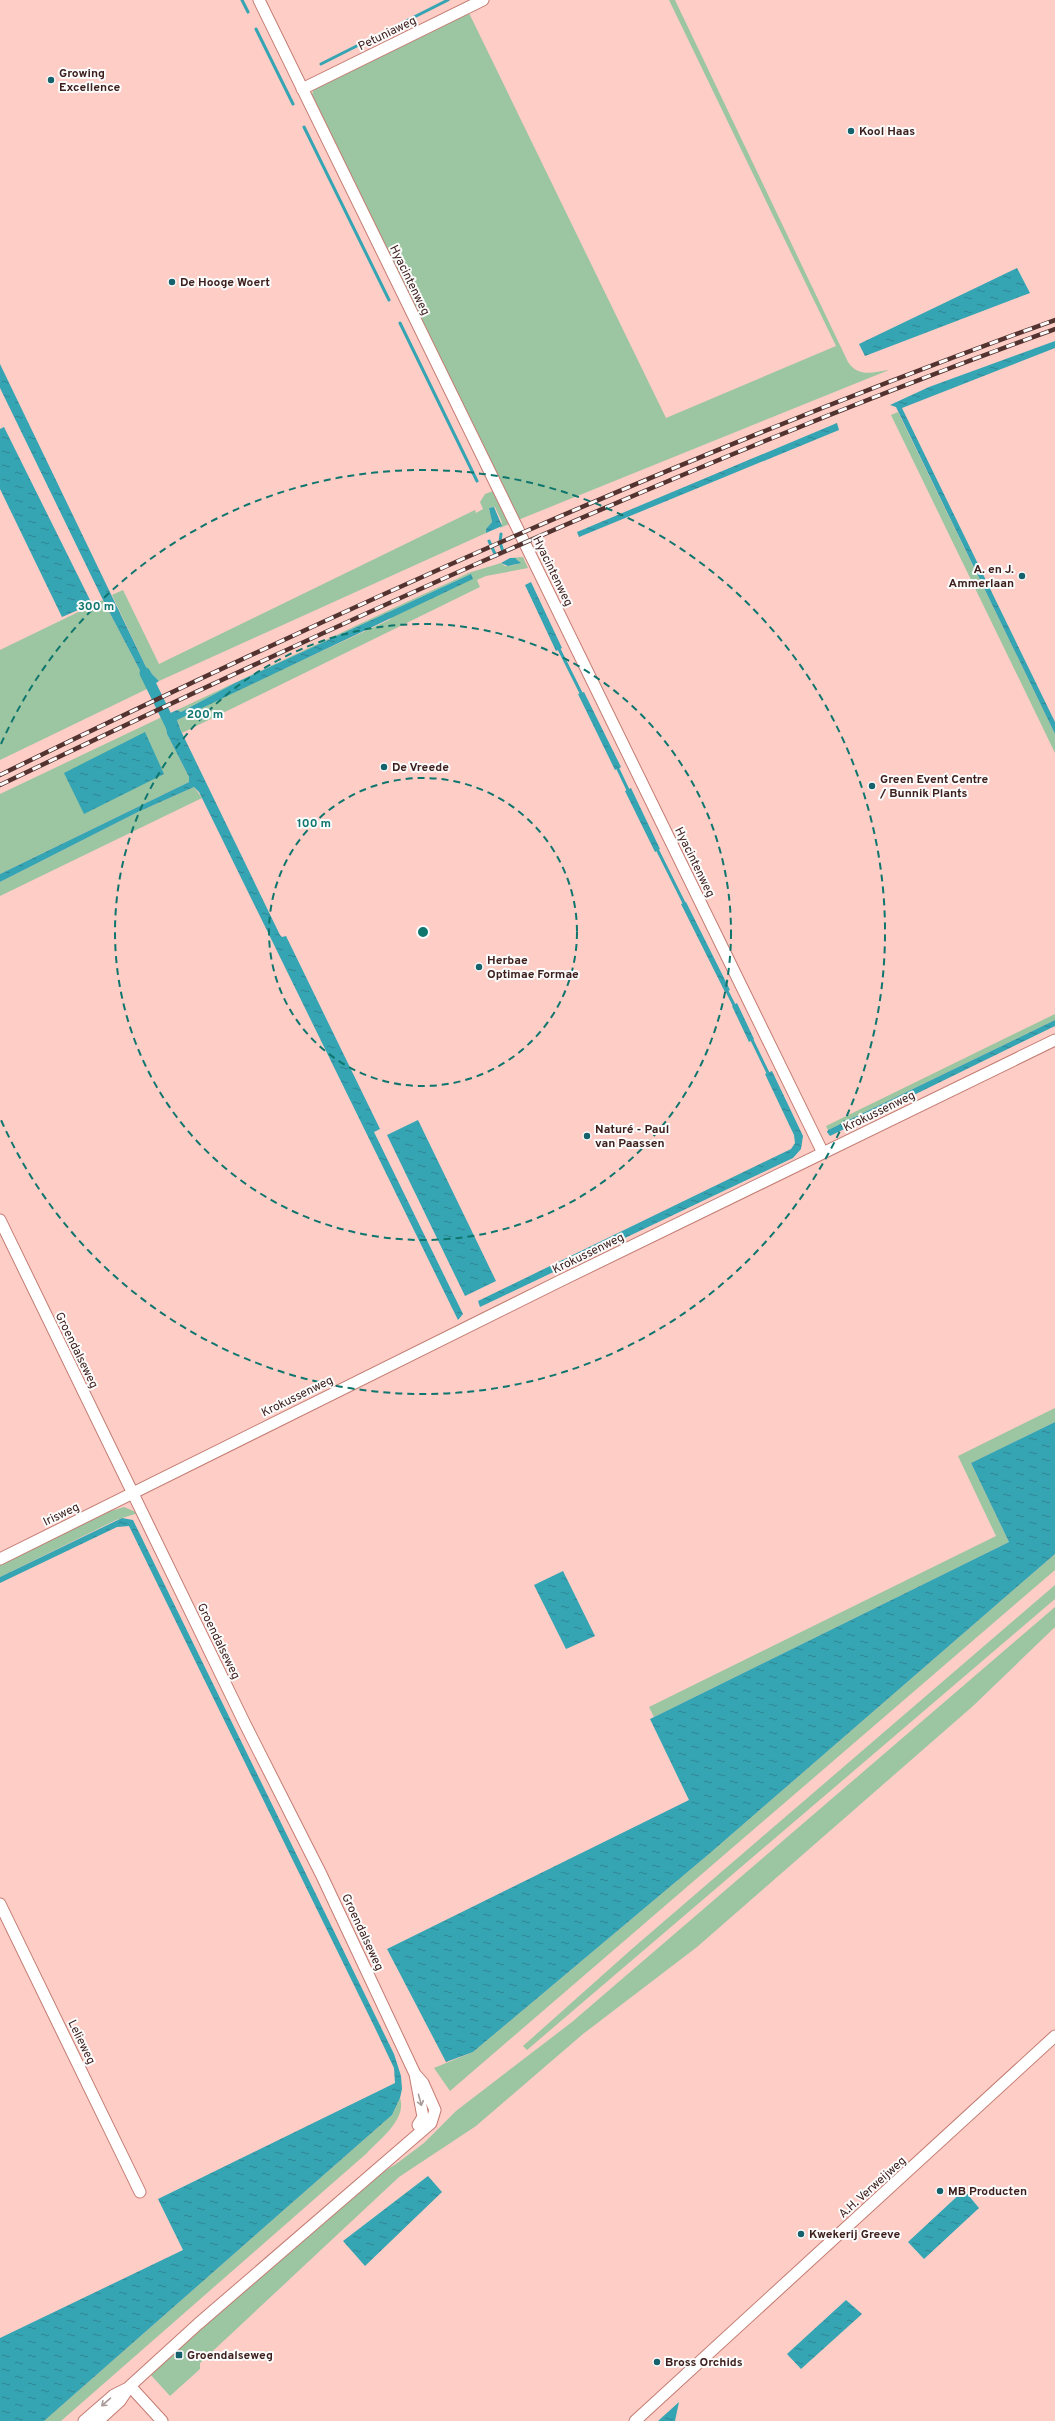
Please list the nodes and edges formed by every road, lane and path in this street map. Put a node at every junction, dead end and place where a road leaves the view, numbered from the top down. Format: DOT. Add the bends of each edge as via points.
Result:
graph roads {
  1 [pos="259,0"];
  2 [pos="483,0"];
  3 [pos="302,89"];
  4 [pos="1055,1040"];
  5 [pos="823,1153"];
  6 [pos="0,1220"];
  7 [pos="134,1493"];
  8 [pos="0,1559"];
  9 [pos="0,1904"];
  10 [pos="1055,2036"];
  11 [pos="415,2074"];
  12 [pos="435,2110"];
  13 [pos="418,2125"];
  14 [pos="400,2148"];
  15 [pos="140,2192"];
  16 [pos="130,2386"];
  17 [pos="84,2421"];
  18 [pos="98,2421"];
  19 [pos="162,2421"];
  20 [pos="635,2421"];
  1 -- 3 [label="street, Hyacintenweg"];
  2 -- 3 [label="street, Petuniaweg"];
  3 -- 5 [label="street, Hyacintenweg"];
  4 -- 5 [label="street, Krokussenweg"];
  5 -- 7 [label="street, Krokussenweg" via="552,1284"];
  6 -- 7 [label="street, Groendalseweg"];
  7 -- 8 [label="street, Irisweg"];
  7 -- 11 [label="street, Groendalseweg" via="321,1874"];
  9 -- 15 [label="street, Lelieweg"];
  10 -- 20 [label="street, A.H. Verweijweg"];
  11 -- 12 [label="street, Groendalseweg" via="423,2083"];
  11 -- 13 [label="street, Groendalseweg, one-way" via="423,2117"];
  12 -- 13 [label="street"];
  12 -- 14 [label="street" via="431,2123"];
  13 -- 14 [label="street" via="404,2137"];
  14 -- 16 [label="street"];
  16 -- 17 [label="street, one-way" via="114,2395"];
  16 -- 18 [label="street" via="120,2401"];
  16 -- 19 [label="street"];
}
